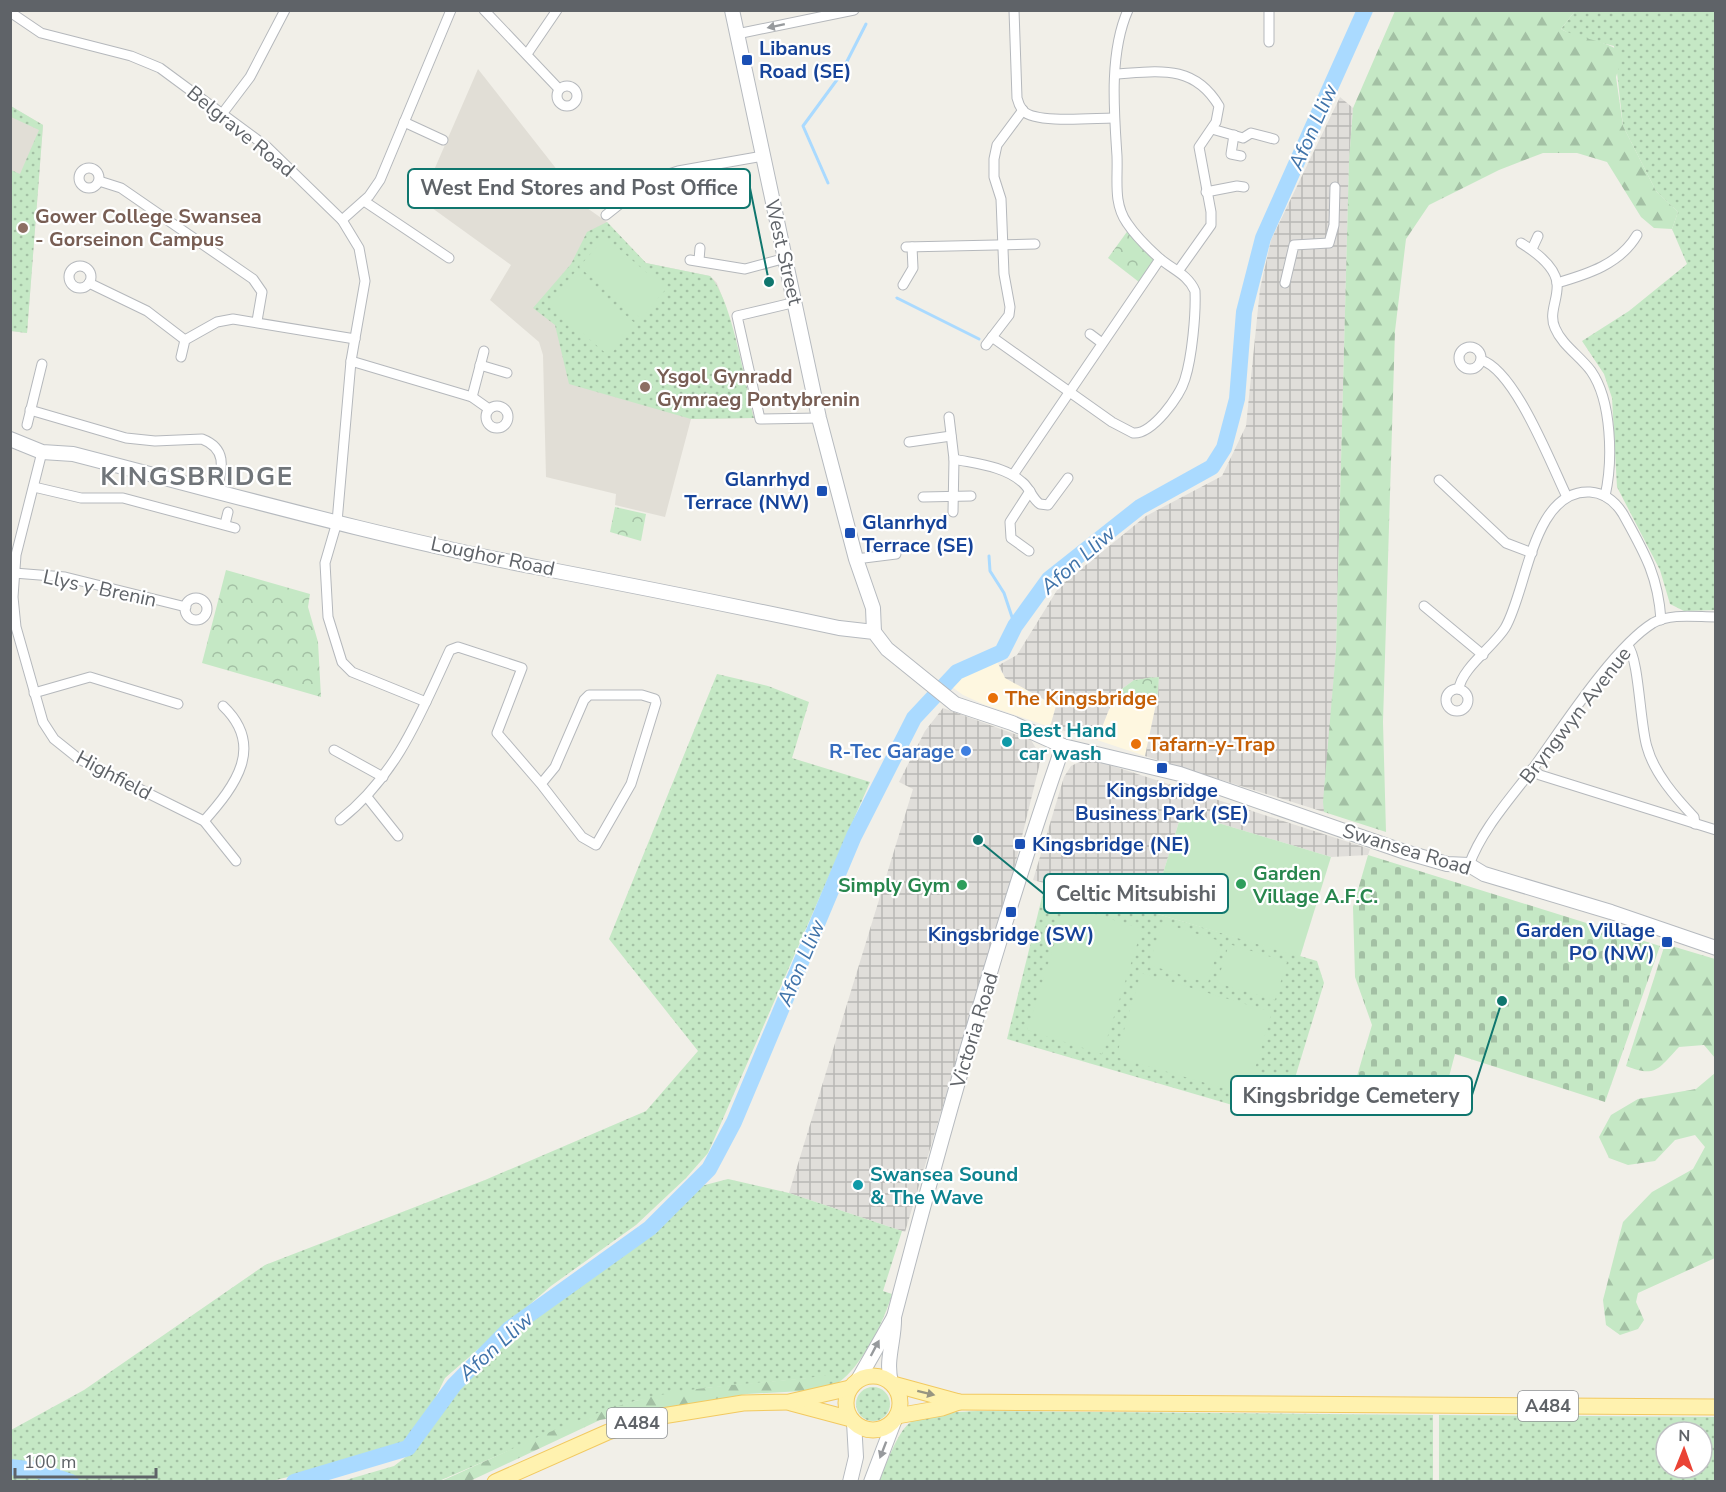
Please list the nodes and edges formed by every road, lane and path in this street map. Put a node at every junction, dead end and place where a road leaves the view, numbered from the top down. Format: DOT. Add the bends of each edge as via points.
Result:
graph roads {
  1 [pos="285,10"];
  2 [pos="451,10"];
  3 [pos="484,10"];
  4 [pos="557,10"];
  5 [pos="732,10"];
  6 [pos="854,10"];
  7 [pos="1014,10"];
  8 [pos="1128,10"];
  9 [pos="1269,10"];
  10 [pos="10,12"];
  11 [pos="737,34"];
  12 [pos="1269,42"];
  13 [pos="527,54"];
  14 [pos="1116,74"];
  15 [pos="559,89"];
  16 [pos="1023,110"];
  17 [pos="222,114"];
  18 [pos="1113,118"];
  19 [pos="404,122"];
  20 [pos="1212,129"];
  21 [pos="1234,135"];
  22 [pos="1274,139"];
  23 [pos="443,140"];
  24 [pos="763,156"];
  25 [pos="1241,156"];
  26 [pos="99,181"];
  27 [pos="1244,187"];
  28 [pos="1335,188"];
  29 [pos="1206,192"];
  30 [pos="363,201"];
  31 [pos="606,215"];
  32 [pos="342,220"];
  33 [pos="1637,235"];
  34 [pos="1538,236"];
  35 [pos="1521,243"];
  36 [pos="1004,244"];
  37 [pos="1035,244"];
  38 [pos="700,248"];
  39 [pos="1532,249"];
  40 [pos="448,258"];
  41 [pos="786,258"];
  42 [pos="1160,259"];
  43 [pos="1179,270"];
  44 [pos="89,283"];
  45 [pos="1285,283"];
  46 [pos="1557,283"];
  47 [pos="903,285"];
  48 [pos="796,302"];
  49 [pos="257,321"];
  50 [pos="1089,334"];
  51 [pos="992,337"];
  52 [pos="355,339"];
  53 [pos="185,340"];
  54 [pos="1102,343"];
  55 [pos="986,345"];
  56 [pos="484,351"];
  57 [pos="181,357"];
  58 [pos="1481,360"];
  59 [pos="351,361"];
  60 [pos="42,364"];
  61 [pos="480,365"];
  62 [pos="507,373"];
  63 [pos="1069,389"];
  64 [pos="472,397"];
  65 [pos="489,409"];
  66 [pos="30,410"];
  67 [pos="949,417"];
  68 [pos="819,418"];
  69 [pos="27,425"];
  70 [pos="951,436"];
  71 [pos="10,439"];
  72 [pos="909,442"];
  73 [pos="42,452"];
  74 [pos="954,459"];
  75 [pos="1013,475"];
  76 [pos="1068,478"];
  77 [pos="1439,480"];
  78 [pos="34,487"];
  79 [pos="217,491"];
  80 [pos="1029,491"];
  81 [pos="972,496"];
  82 [pos="1605,496"];
  83 [pos="923,497"];
  84 [pos="953,497"];
  85 [pos="1568,497"];
  86 [pos="228,512"];
  87 [pos="953,512"];
  88 [pos="337,522"];
  89 [pos="225,524"];
  90 [pos="235,528"];
  91 [pos="1029,552"];
  92 [pos="896,554"];
  93 [pos="1532,554"];
  94 [pos="856,560"];
  95 [pos="14,573"];
  96 [pos="1424,606"];
  97 [pos="186,607"];
  98 [pos="1716,617"];
  99 [pos="1660,620"];
  100 [pos="874,632"];
  101 [pos="1628,646"];
  102 [pos="1483,655"];
  103 [pos="1459,689"];
  104 [pos="34,693"];
  105 [pos="426,702"];
  106 [pos="178,704"];
  107 [pos="223,706"];
  108 [pos="1063,746"];
  109 [pos="334,750"];
  110 [pos="1532,769"];
  111 [pos="383,777"];
  112 [pos="541,784"];
  113 [pos="368,797"];
  114 [pos="340,820"];
  115 [pos="204,821"];
  116 [pos="1695,824"];
  117 [pos="1716,831"];
  118 [pos="398,836"];
  119 [pos="236,861"];
  120 [pos="1468,865"];
  121 [pos="1716,948"];
  122 [pos="894,1317"];
  123 [pos="892,1383"];
  124 [pos="854,1384"];
  125 [pos="789,1402"];
  126 [pos="959,1402"];
  127 [pos="1716,1407"];
  128 [pos="896,1418"];
  129 [pos="853,1421"];
  130 [pos="495,1482"];
  131 [pos="850,1482"];
  132 [pos="871,1482"];
  1 -- 17 [label="street" via="250,77"];
  2 -- 19 [label="street"];
  3 -- 13 [label="street"];
  4 -- 13 [label="street"];
  5 -- 11 [label="main road, West Street"];
  6 -- 11 [label="street, one-way"];
  7 -- 16 [label="street" via="1017,98"];
  8 -- 14 [label="street" via="1119,35"];
  9 -- 12 [label="street"];
  10 -- 17 [label="street, Belgrave Road" via="41,33 131,56 160,68"];
  11 -- 24 [label="main road, West Street"];
  13 -- 15 [label="street"];
  14 -- 18 [label="street"];
  14 -- 20 [label="street" via="1174,72 1190,77 1211,92 1219,106"];
  16 -- 18 [label="street" via="1034,117"];
  16 -- 36 [label="street" via="997,145 994,159"];
  17 -- 32 [label="street, Belgrave Road" via="267,147"];
  18 -- 42 [label="street" via="1119,209"];
  19 -- 23 [label="street"];
  19 -- 30 [label="street" via="380,180"];
  20 -- 21 [label="street"];
  20 -- 29 [label="street" via="1199,147"];
  21 -- 22 [label="street" via="1243,138 1251,133"];
  21 -- 25 [label="street" via="1231,154"];
  24 -- 31 [label="street" via="650,180"];
  24 -- 41 [label="main road, West Street"];
  26 -- 49 [label="street" via="120,188 253,279 262,292"];
  27 -- 29 [label="street"];
  28 -- 45 [label="street" via="1334,225 1329,243 1294,245"];
  29 -- 43 [label="street" via="1211,225"];
  30 -- 32 [label="street"];
  30 -- 40 [label="street"];
  32 -- 52 [label="street, Belgrave Road" via="359,248 365,281"];
  33 -- 46 [label="street" via="1634,248 1606,265"];
  34 -- 39 [label="street"];
  35 -- 39 [label="street"];
  36 -- 37 [label="street"];
  36 -- 47 [label="street" via="909,247 913,268"];
  36 -- 51 [label="street" via="1009,315"];
  38 -- 41 [label="street" via="694,260 745,269"];
  39 -- 46 [label="street" via="1550,267"];
  41 -- 48 [label="main road, West Street"];
  42 -- 43 [label="street"];
  42 -- 54 [label="street"];
  43 -- 63 [label="street" via="1195,291 1188,366 1180,390 1157,421 1148,430 1133,433"];
  44 -- 53 [label="street" via="147,311"];
  46 -- 82 [label="street" via="1552,312 1555,328 1600,386 1611,457"];
  48 -- 68 [label="main road, West Street"];
  48 -- 68 [label="street" via="737,315 760,419"];
  49 -- 52 [label="street"];
  49 -- 53 [label="street" via="217,322"];
  50 -- 54 [label="street"];
  51 -- 55 [label="street"];
  51 -- 63 [label="street"];
  52 -- 59 [label="street, Belgrave Road"];
  53 -- 57 [label="street"];
  54 -- 63 [label="street"];
  56 -- 61 [label="street"];
  58 -- 85 [label="street" via="1499,370 1516,393"];
  59 -- 64 [label="street"];
  59 -- 88 [label="street, Belgrave Road"];
  60 -- 66 [label="street"];
  61 -- 62 [label="street"];
  61 -- 64 [label="street"];
  63 -- 75 [label="street"];
  64 -- 65 [label="street"];
  66 -- 69 [label="street"];
  66 -- 79 [label="street" via="126,438 210,442 222,458"];
  67 -- 70 [label="street"];
  68 -- 94 [label="main road, West Street"];
  70 -- 72 [label="street"];
  70 -- 74 [label="street"];
  71 -- 73 [label="main road, Loughor Road"];
  73 -- 78 [label="street, Highfield"];
  73 -- 79 [label="main road, Loughor Road" via="73,454"];
  74 -- 75 [label="street"];
  74 -- 84 [label="street"];
  75 -- 80 [label="street"];
  76 -- 80 [label="street" via="1048,505 1036,502"];
  77 -- 93 [label="street" via="1445,493 1506,543"];
  78 -- 89 [label="street" via="81,498 123,498"];
  78 -- 95 [label="street, Highfield"];
  79 -- 88 [label="main road, Loughor Road"];
  80 -- 91 [label="street" via="1010,522 1011,538"];
  81 -- 84 [label="street"];
  82 -- 85 [label="street" via="1582,492"];
  82 -- 99 [label="street" via="1621,510 1656,578"];
  83 -- 84 [label="street"];
  84 -- 87 [label="street"];
  85 -- 93 [label="street" via="1544,522"];
  86 -- 89 [label="street"];
  88 -- 100 [label="main road, Loughor Road" via="541,568"];
  88 -- 105 [label="street, Belgrave Road" via="325,563 326,596 328,617 342,662 352,672"];
  89 -- 90 [label="street"];
  92 -- 94 [label="street"];
  93 -- 102 [label="street" via="1506,627"];
  94 -- 100 [label="main road, West Street" via="873,608"];
  95 -- 97 [label="street, Llys y Brenin" via="66,577"];
  95 -- 104 [label="street, Highfield" via="16,627"];
  96 -- 102 [label="street"];
  98 -- 99 [label="street, Bryngwyn Avenue"];
  99 -- 101 [label="street, Bryngwyn Avenue"];
  100 -- 108 [label="main road, Swansea Road" via="887,649 955,704"];
  101 -- 110 [label="street, Bryngwyn Avenue"];
  101 -- 116 [label="street" via="1634,657 1647,750"];
  102 -- 103 [label="street" via="1461,679"];
  104 -- 106 [label="street" via="90,677"];
  104 -- 115 [label="street, Highfield" via="43,722 54,739 79,759"];
  105 -- 111 [label="street"];
  105 -- 112 [label="street" via="450,650 458,647 522,668 497,733"];
  107 -- 115 [label="street" via="241,727 245,751 226,797"];
  108 -- 120 [label="main road, Swansea Road" via="1180,774 1447,864"];
  108 -- 122 [label="main road, Victoria Road" via="943,1136"];
  109 -- 111 [label="street"];
  110 -- 116 [label="street" via="1540,775"];
  110 -- 120 [label="street, Bryngwyn Avenue" via="1475,848"];
  111 -- 113 [label="street"];
  112 -- 112 [label="street" via="555,766 589,695 642,695 655,699 631,784 597,845 582,837"];
  113 -- 114 [label="street"];
  113 -- 118 [label="street"];
  115 -- 119 [label="street, Highfield"];
  116 -- 117 [label="street"];
  120 -- 121 [label="main road, Swansea Road" via="1484,874"];
  122 -- 123 [label="main road, Victoria Road" via="895,1334 888,1364"];
  124 -- 122 [label="main road, Victoria Road, one-way"];
  123 -- 124 [label="main road" via="874,1375"];
  123 -- 126 [label="main road, A484, one-way"];
  123 -- 128 [label="main road" via="900,1402"];
  124 -- 125 [label="main road, A484"];
  124 -- 129 [label="main road" via="846,1404"];
  125 -- 129 [label="main road, A484"];
  125 -- 130 [label="main road, A484" via="743,1403 656,1417 608,1432"];
  126 -- 127 [label="main road, A484"];
  126 -- 128 [label="main road, A484"];
  128 -- 129 [label="main road" via="874,1430"];
  128 -- 132 [label="main road, one-way"];
  129 -- 131 [label="main road" via="856,1456"];
}
